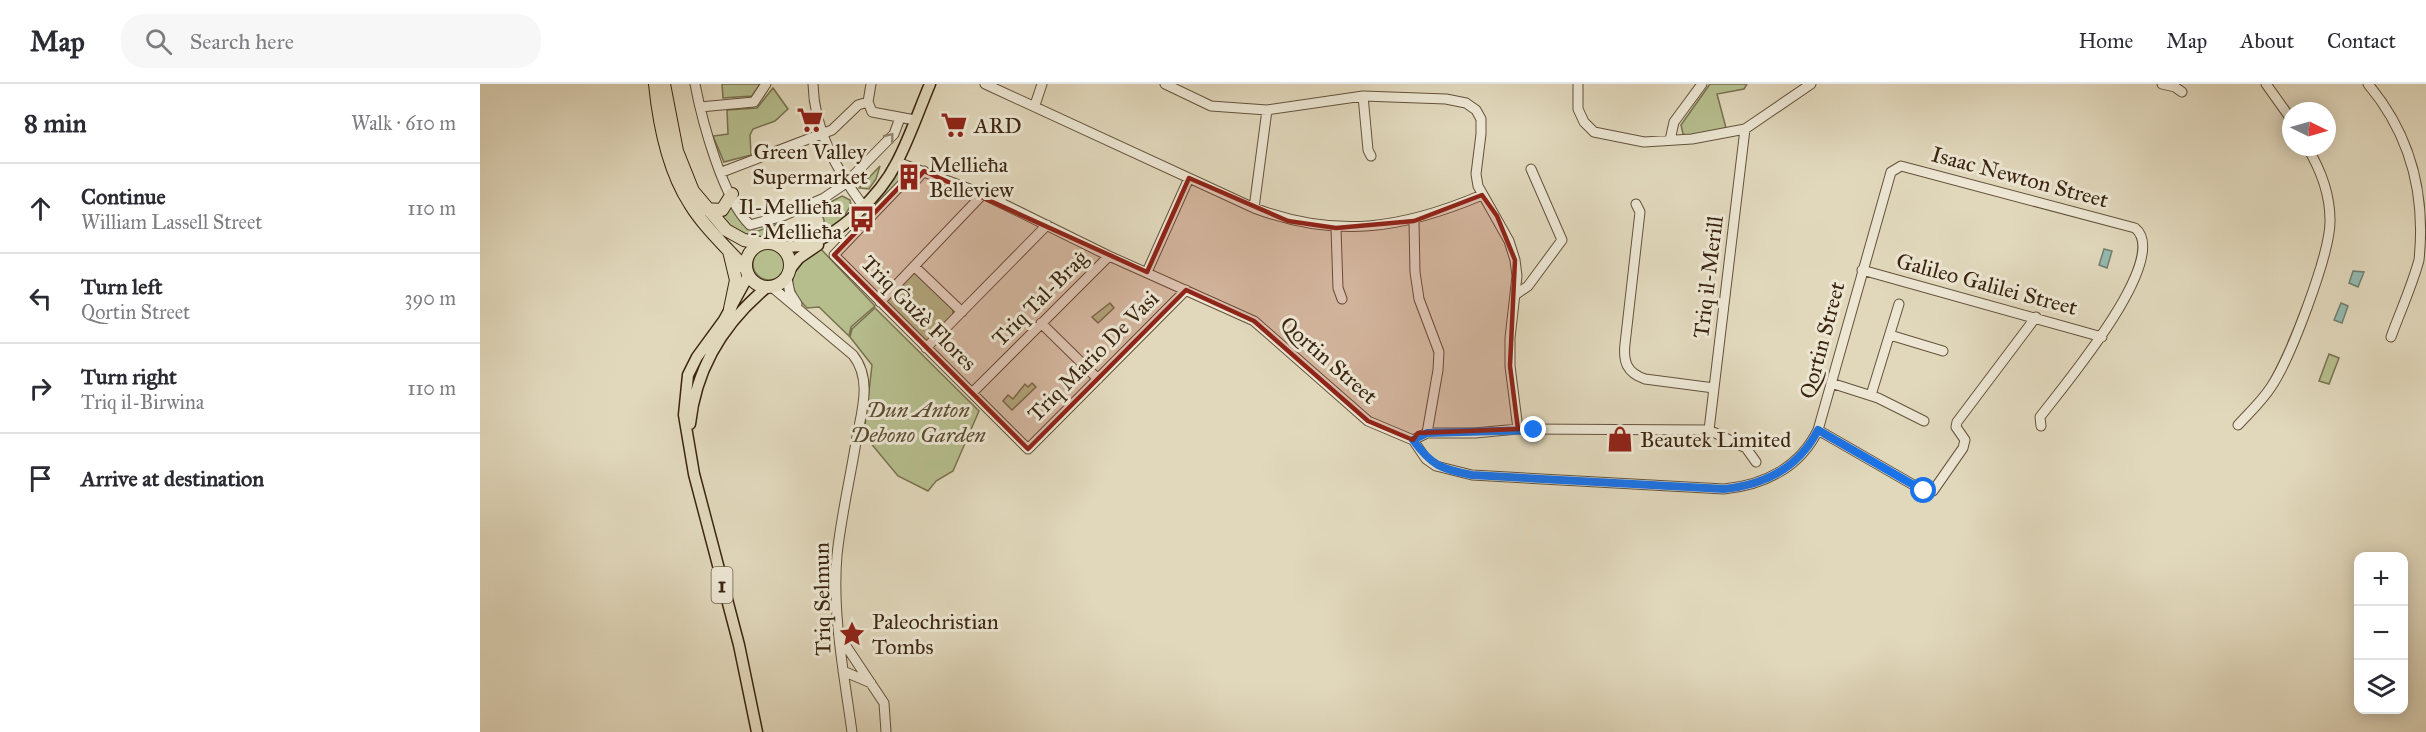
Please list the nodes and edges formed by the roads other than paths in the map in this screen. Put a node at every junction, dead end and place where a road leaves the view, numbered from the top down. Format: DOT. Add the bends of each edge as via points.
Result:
graph roads {
  1 [pos="655,84"];
  2 [pos="664,84"];
  3 [pos="695,84"];
  4 [pos="766,84"];
  5 [pos="813,84"];
  6 [pos="871,84"];
  7 [pos="930,84"];
  8 [pos="985,84"];
  9 [pos="1042,84"];
  10 [pos="1164,84"];
  11 [pos="1578,84"];
  12 [pos="1702,84"];
  13 [pos="1811,84"];
  14 [pos="2162,84"];
  15 [pos="2266,84"];
  16 [pos="2368,84"];
  17 [pos="2182,92"];
  18 [pos="1363,96"];
  19 [pos="868,102"];
  20 [pos="1035,105"];
  21 [pos="2282,106"];
  22 [pos="700,107"];
  23 [pos="1267,110"];
  24 [pos="900,118"];
  25 [pos="915,120"];
  26 [pos="1745,129"];
  27 [pos="821,135"];
  28 [pos="1671,140"];
  29 [pos="1371,156"];
  30 [pos="2312,156"];
  31 [pos="897,162"];
  32 [pos="1895,168"];
  33 [pos="1531,170"];
  34 [pos="924,171"];
  35 [pos="722,172"];
  36 [pos="1189,178"];
  37 [pos="846,183"];
  38 [pos="732,194"];
  39 [pos="983,194"];
  40 [pos="1482,195"];
  41 [pos="1636,204"];
  42 [pos="864,207"];
  43 [pos="1254,208"];
  44 [pos="706,209"];
  45 [pos="1414,221"];
  46 [pos="1047,225"];
  47 [pos="1336,228"];
  48 [pos="760,243"];
  49 [pos="778,246"];
  50 [pos="729,250"];
  51 [pos="1109,256"];
  52 [pos="915,267"];
  53 [pos="1862,270"];
  54 [pos="746,272"];
  55 [pos="1147,272"];
  56 [pos="789,273"];
  57 [pos="770,288"];
  58 [pos="1186,290"];
  59 [pos="1515,295"];
  60 [pos="1342,299"];
  61 [pos="880,302"];
  62 [pos="1899,304"];
  63 [pos="730,309"];
  64 [pos="962,312"];
  65 [pos="804,313"];
  66 [pos="2036,317"];
  67 [pos="1041,324"];
  68 [pos="1890,335"];
  69 [pos="2102,337"];
  70 [pos="2391,338"];
  71 [pos="926,348"];
  72 [pos="1943,351"];
  73 [pos="1098,379"];
  74 [pos="1831,383"];
  75 [pos="1714,388"];
  76 [pos="972,393"];
  77 [pos="1871,395"];
  78 [pos="1429,412"];
  79 [pos="1924,421"];
  80 [pos="2238,425"];
  81 [pos="2041,426"];
  82 [pos="1518,429"];
  83 [pos="1709,430"];
  84 [pos="1818,430"];
  85 [pos="1427,433"];
  86 [pos="688,439"];
  87 [pos="1413,440"];
  88 [pos="1028,449"];
  89 [pos="1756,462"];
  90 [pos="838,636"];
  91 [pos="843,671"];
  92 [pos="871,683"];
  93 [pos="757,732"];
  94 [pos="852,732"];
  95 [pos="886,732"];
  1 -- 50 [label="highway" via="665,138 680,186 691,206"];
  2 -- 44 [label="highway" via="677,151 693,191"];
  3 -- 22 [label="street"];
  4 -- 22 [label="street" via="754,102"];
  5 -- 27 [label="street"];
  6 -- 19 [label="street"];
  7 -- 25 [label="main road"];
  8 -- 20 [label="street"];
  9 -- 20 [label="street"];
  10 -- 23 [label="street" via="1211,106"];
  11 -- 28 [label="street" via="1578,109 1594,132 1631,141"];
  12 -- 28 [label="street" via="1674,122"];
  13 -- 26 [label="street"];
  14 -- 17 [label="street"];
  15 -- 21 [label="street"];
  16 -- 70 [label="street" via="2411,146 2424,190 2424,238 2419,261"];
  18 -- 23 [label="street"];
  18 -- 29 [label="street"];
  18 -- 40 [label="street" via="1446,99 1466,103 1476,110 1481,119 1476,174"];
  19 -- 24 [label="street" via="872,112"];
  19 -- 27 [label="street" via="858,105 832,130"];
  20 -- 36 [label="street"];
  22 -- 35 [label="street" via="708,142"];
  23 -- 43 [label="street"];
  24 -- 25 [label="street"];
  37 -- 24 [label="street, one-way" via="894,134"];
  25 -- 31 [label="main road"];
  26 -- 28 [label="street"];
  26 -- 75 [label="street, Triq il-Merill"];
  27 -- 35 [label="street"];
  27 -- 37 [label="street"];
  30 -- 80 [label="street" via="2325,182 2330,204 2327,245 2282,369 2271,388"];
  31 -- 34 [label="street, Qortin Street"];
  31 -- 42 [label="main road"];
  32 -- 53 [label="street, Qortin Street"];
  32 -- 69 [label="street, Isaac Newton Street" via="1901,166 2135,228 2144,239 2142,252 2131,285"];
  33 -- 59 [label="street" via="1562,240 1528,286"];
  34 -- 39 [label="street, Qortin Street"];
  34 -- 61 [label="street, Triq Ġużè Flores" via="911,186 905,181 834,255"];
  35 -- 38 [label="street"];
  36 -- 43 [label="street"];
  36 -- 55 [label="street"];
  37 -- 38 [label="street" via="824,198 783,216 750,225"];
  37 -- 42 [label="street"];
  38 -- 44 [label="highway" via="722,210"];
  39 -- 46 [label="street, Qortin Street"];
  39 -- 52 [label="street"];
  40 -- 45 [label="street"];
  40 -- 59 [label="street" via="1509,241 1515,260"];
  41 -- 75 [label="street" via="1640,212 1625,363 1645,379"];
  42 -- 49 [label="main road" via="810,244"];
  42 -- 56 [label="main road" via="859,217 799,258"];
  43 -- 47 [label="street" via="1288,221"];
  44 -- 48 [label="highway" via="733,236"];
  45 -- 47 [label="street"];
  45 -- 78 [label="street" via="1419,299 1438,352"];
  46 -- 51 [label="street, Qortin Street"];
  46 -- 64 [label="street"];
  47 -- 60 [label="street" via="1338,288"];
  48 -- 49 [label="highway"];
  48 -- 54 [label="highway, 1" via="747,253"];
  49 -- 56 [label="highway" via="789,258"];
  50 -- 54 [label="highway"];
  50 -- 63 [label="highway" via="736,280"];
  51 -- 55 [label="street, Qortin Street"];
  51 -- 67 [label="street, Triq Tal-Braġ"];
  52 -- 61 [label="street"];
  52 -- 64 [label="street"];
  53 -- 66 [label="street, Galileo Galilei Street"];
  53 -- 74 [label="street, Qortin Street"];
  54 -- 57 [label="highway"];
  54 -- 63 [label="main road, 1"];
  55 -- 58 [label="street, Qortin Street"];
  56 -- 57 [label="highway, 1"];
  56 -- 65 [label="street, Triq Selmun" via="790,293"];
  57 -- 65 [label="street, Triq Selmun"];
  57 -- 86 [label="main road, 1" via="731,323 711,350 696,386"];
  58 -- 73 [label="street, Triq Mario De Vasi"];
  58 -- 87 [label="street, Qortin Street" via="1254,321 1368,421"];
  59 -- 82 [label="street" via="1510,366"];
  61 -- 71 [label="street, Triq Ġużè Flores"];
  62 -- 68 [label="street"];
  63 -- 86 [label="main road, 1" via="688,375 684,415"];
  64 -- 71 [label="street"];
  65 -- 90 [label="street, Triq Selmun" via="853,355 864,377 863,404 837,556"];
  66 -- 69 [label="street, Galileo Galilei Street"];
  66 -- 84 [label="street" via="1957,422 1965,440 1963,448 1933,491 1924,491"];
  67 -- 73 [label="street"];
  67 -- 76 [label="street, Triq Tal-Braġ"];
  68 -- 72 [label="street"];
  68 -- 77 [label="street"];
  69 -- 81 [label="street" via="2040,417"];
  71 -- 76 [label="street, Triq Ġużè Flores"];
  73 -- 88 [label="street, Triq Mario De Vasi"];
  74 -- 77 [label="street"];
  74 -- 84 [label="street, Qortin Street"];
  75 -- 83 [label="street, Triq il-Merill"];
  76 -- 88 [label="street, Triq Ġużè Flores"];
  77 -- 79 [label="street"];
  78 -- 85 [label="street"];
  78 -- 87 [label="street"];
  82 -- 83 [label="street"];
  82 -- 85 [label="street"];
  83 -- 89 [label="street" via="1746,448"];
  84 -- 87 [label="street, Qortin Street" via="1794,463 1781,472 1724,489 1472,475 1436,466"];
  85 -- 87 [label="street"];
  86 -- 93 [label="main road, 1" via="700,504 739,645"];
  90 -- 91 [label="street, Triq Selmun"];
  90 -- 92 [label="street"];
  91 -- 92 [label="street"];
  91 -- 94 [label="street, Triq Selmun"];
  92 -- 95 [label="street" via="884,703"];
}
